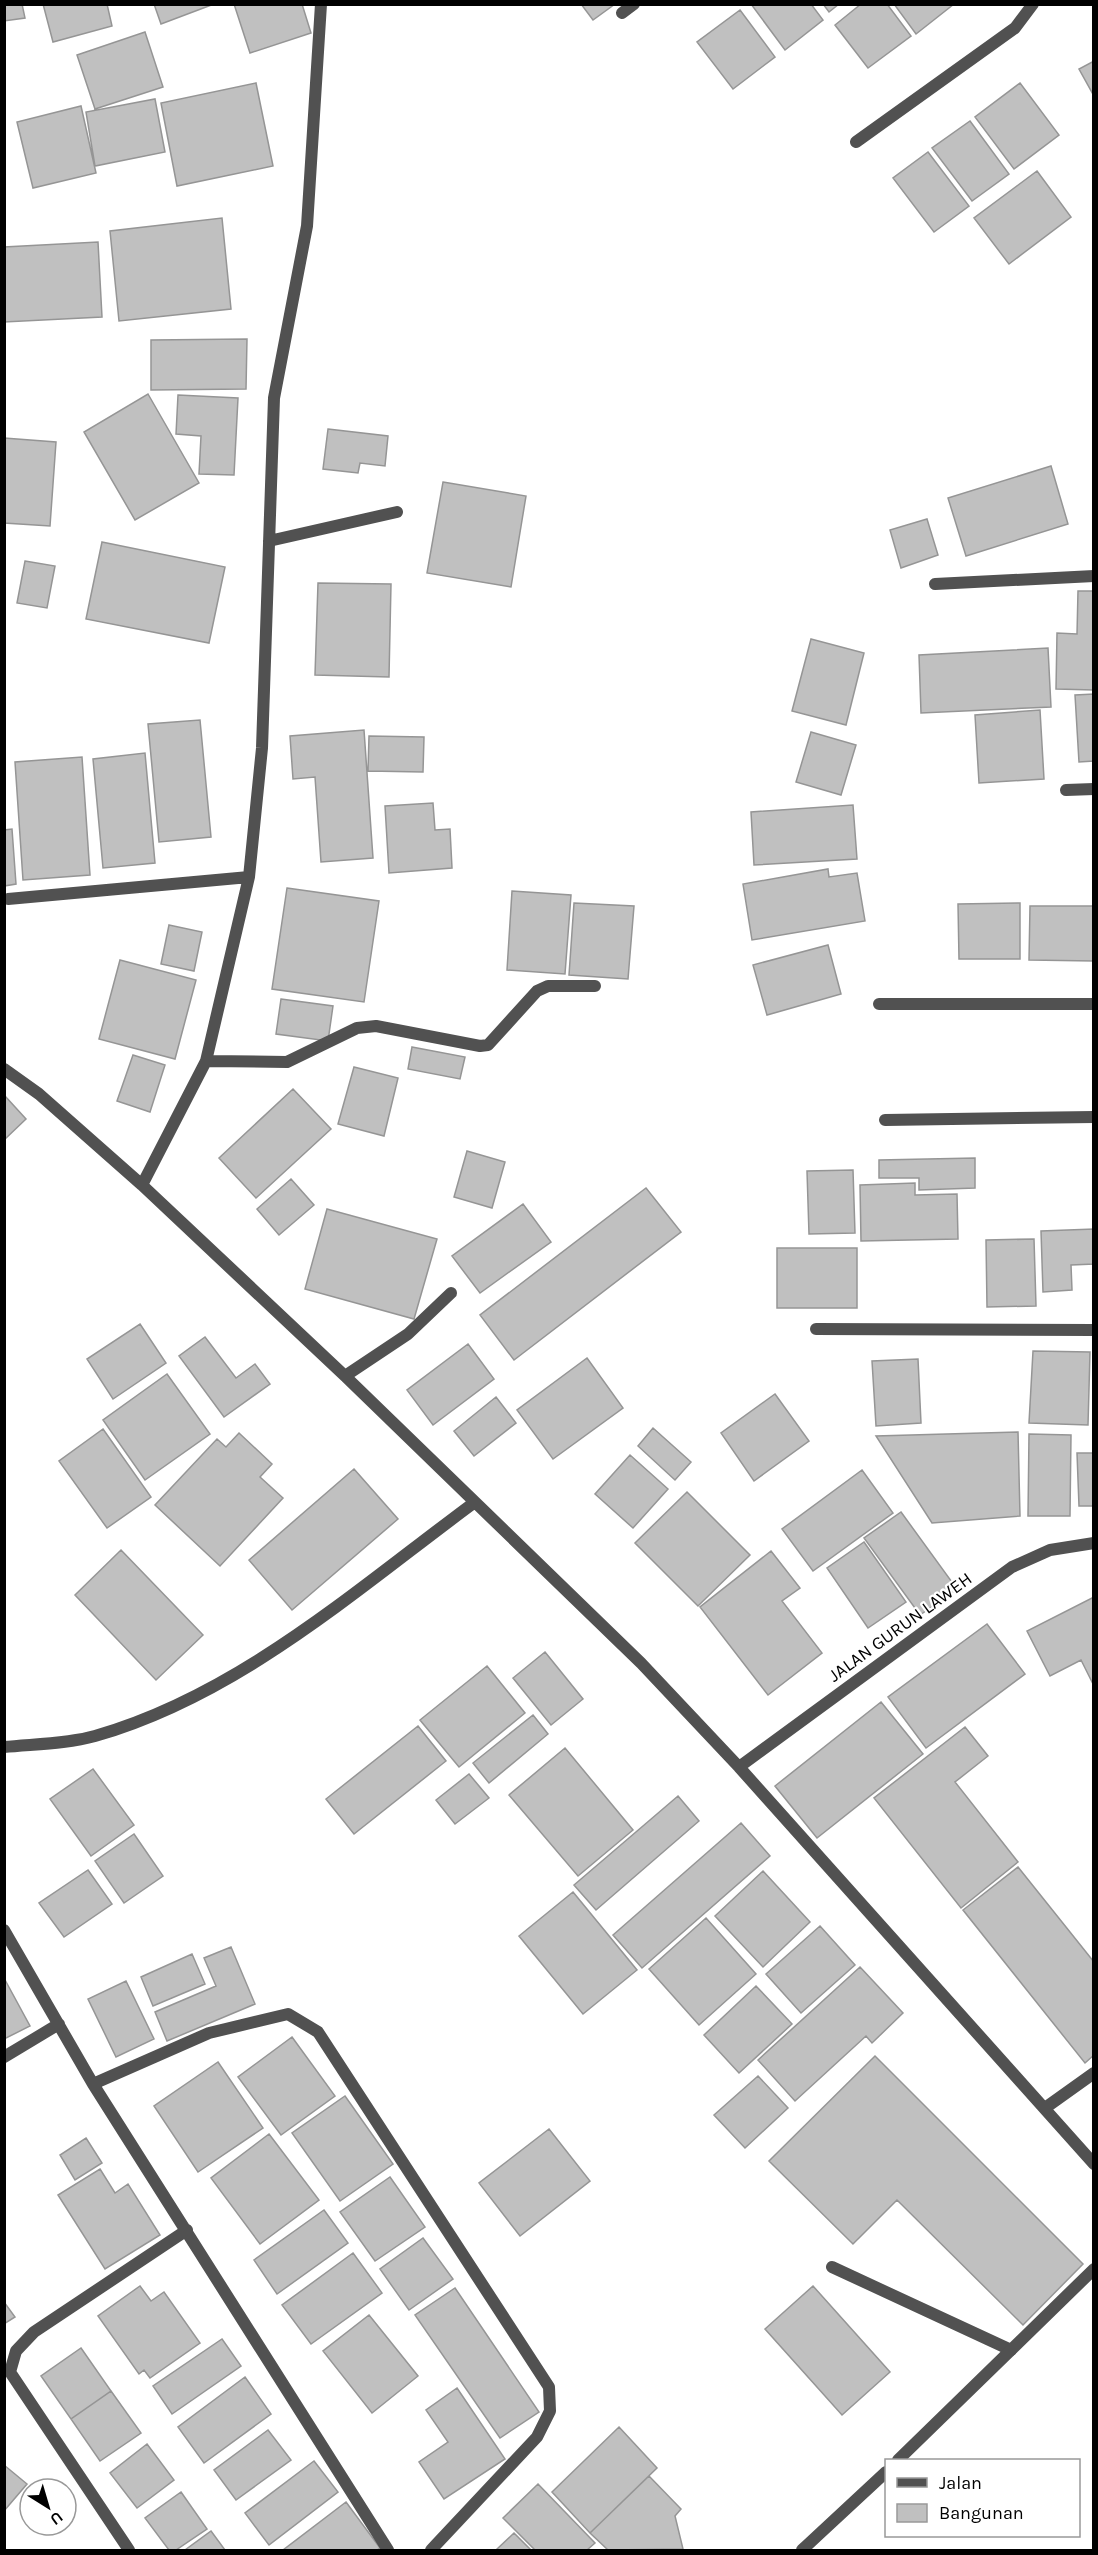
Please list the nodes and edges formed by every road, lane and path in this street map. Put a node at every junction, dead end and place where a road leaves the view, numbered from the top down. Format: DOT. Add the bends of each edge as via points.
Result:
graph roads {
  1 [pos="321,4"];
  2 [pos="634,4"];
  3 [pos="1033,4"];
  4 [pos="622,13"];
  5 [pos="856,142"];
  6 [pos="397,512"];
  7 [pos="269,541"];
  8 [pos="1094,576"];
  9 [pos="935,584"];
  10 [pos="1094,789"];
  11 [pos="1066,790"];
  12 [pos="249,877"];
  13 [pos="8,899"];
  14 [pos="595,986"];
  15 [pos="879,1004"];
  16 [pos="1094,1004"];
  17 [pos="206,1061"];
  18 [pos="4,1069"];
  19 [pos="1094,1117"];
  20 [pos="885,1120"];
  21 [pos="142,1185"];
  22 [pos="451,1293"];
  23 [pos="816,1329"];
  24 [pos="1094,1330"];
  25 [pos="345,1376"];
  26 [pos="476,1502"];
  27 [pos="1094,1543"];
  28 [pos="4,1747"];
  29 [pos="739,1767"];
  30 [pos="4,1930"];
  31 [pos="59,2024"];
  32 [pos="4,2057"];
  33 [pos="1094,2073"];
  34 [pos="93,2084"];
  35 [pos="1045,2108"];
  36 [pos="1094,2164"];
  37 [pos="187,2230"];
  38 [pos="832,2267"];
  39 [pos="1094,2269"];
  40 [pos="1011,2350"];
  41 [pos="899,2459"];
  42 [pos="885,2473"];
  43 [pos="129,2550"];
  44 [pos="388,2550"];
  45 [pos="431,2550"];
  46 [pos="802,2550"];
  1 -- 7 [label="street" via="307,226 274,398"];
  2 -- 4 [label="street"];
  3 -- 5 [label="street" via="1015,28"];
  6 -- 7 [label="street"];
  7 -- 12 [label="street" via="262,748"];
  8 -- 9 [label="street"];
  10 -- 11 [label="street"];
  12 -- 13 [label="street"];
  12 -- 17 [label="street"];
  14 -- 17 [label="street" via="548,986 537,991 488,1045 375,1026 357,1028 287,1062"];
  15 -- 16 [label="street"];
  17 -- 21 [label="street"];
  18 -- 21 [label="street" via="39,1094"];
  19 -- 20 [label="street"];
  21 -- 25 [label="street"];
  22 -- 25 [label="street" via="408,1334"];
  23 -- 24 [label="street"];
  25 -- 26 [label="street"];
  26 -- 28 [label="street" via="299,1632 232,1676 172,1708 93,1737"];
  26 -- 29 [label="street" via="641,1663"];
  27 -- 29 [label="street, JALAN GURUN LAWEH" via="1050,1550 1012,1567"];
  29 -- 35 [label="street"];
  30 -- 31 [label="street"];
  31 -- 32 [label="street"];
  31 -- 34 [label="street"];
  33 -- 35 [label="street"];
  34 -- 37 [label="street"];
  34 -- 45 [label="street" via="209,2033 288,2014 318,2032 549,2387 550,2411 537,2437"];
  35 -- 36 [label="street"];
  37 -- 43 [label="street" via="34,2332 16,2351 10,2373"];
  37 -- 44 [label="street"];
  38 -- 40 [label="street"];
  39 -- 40 [label="street"];
  40 -- 41 [label="street"];
  42 -- 46 [label="street"];
}
